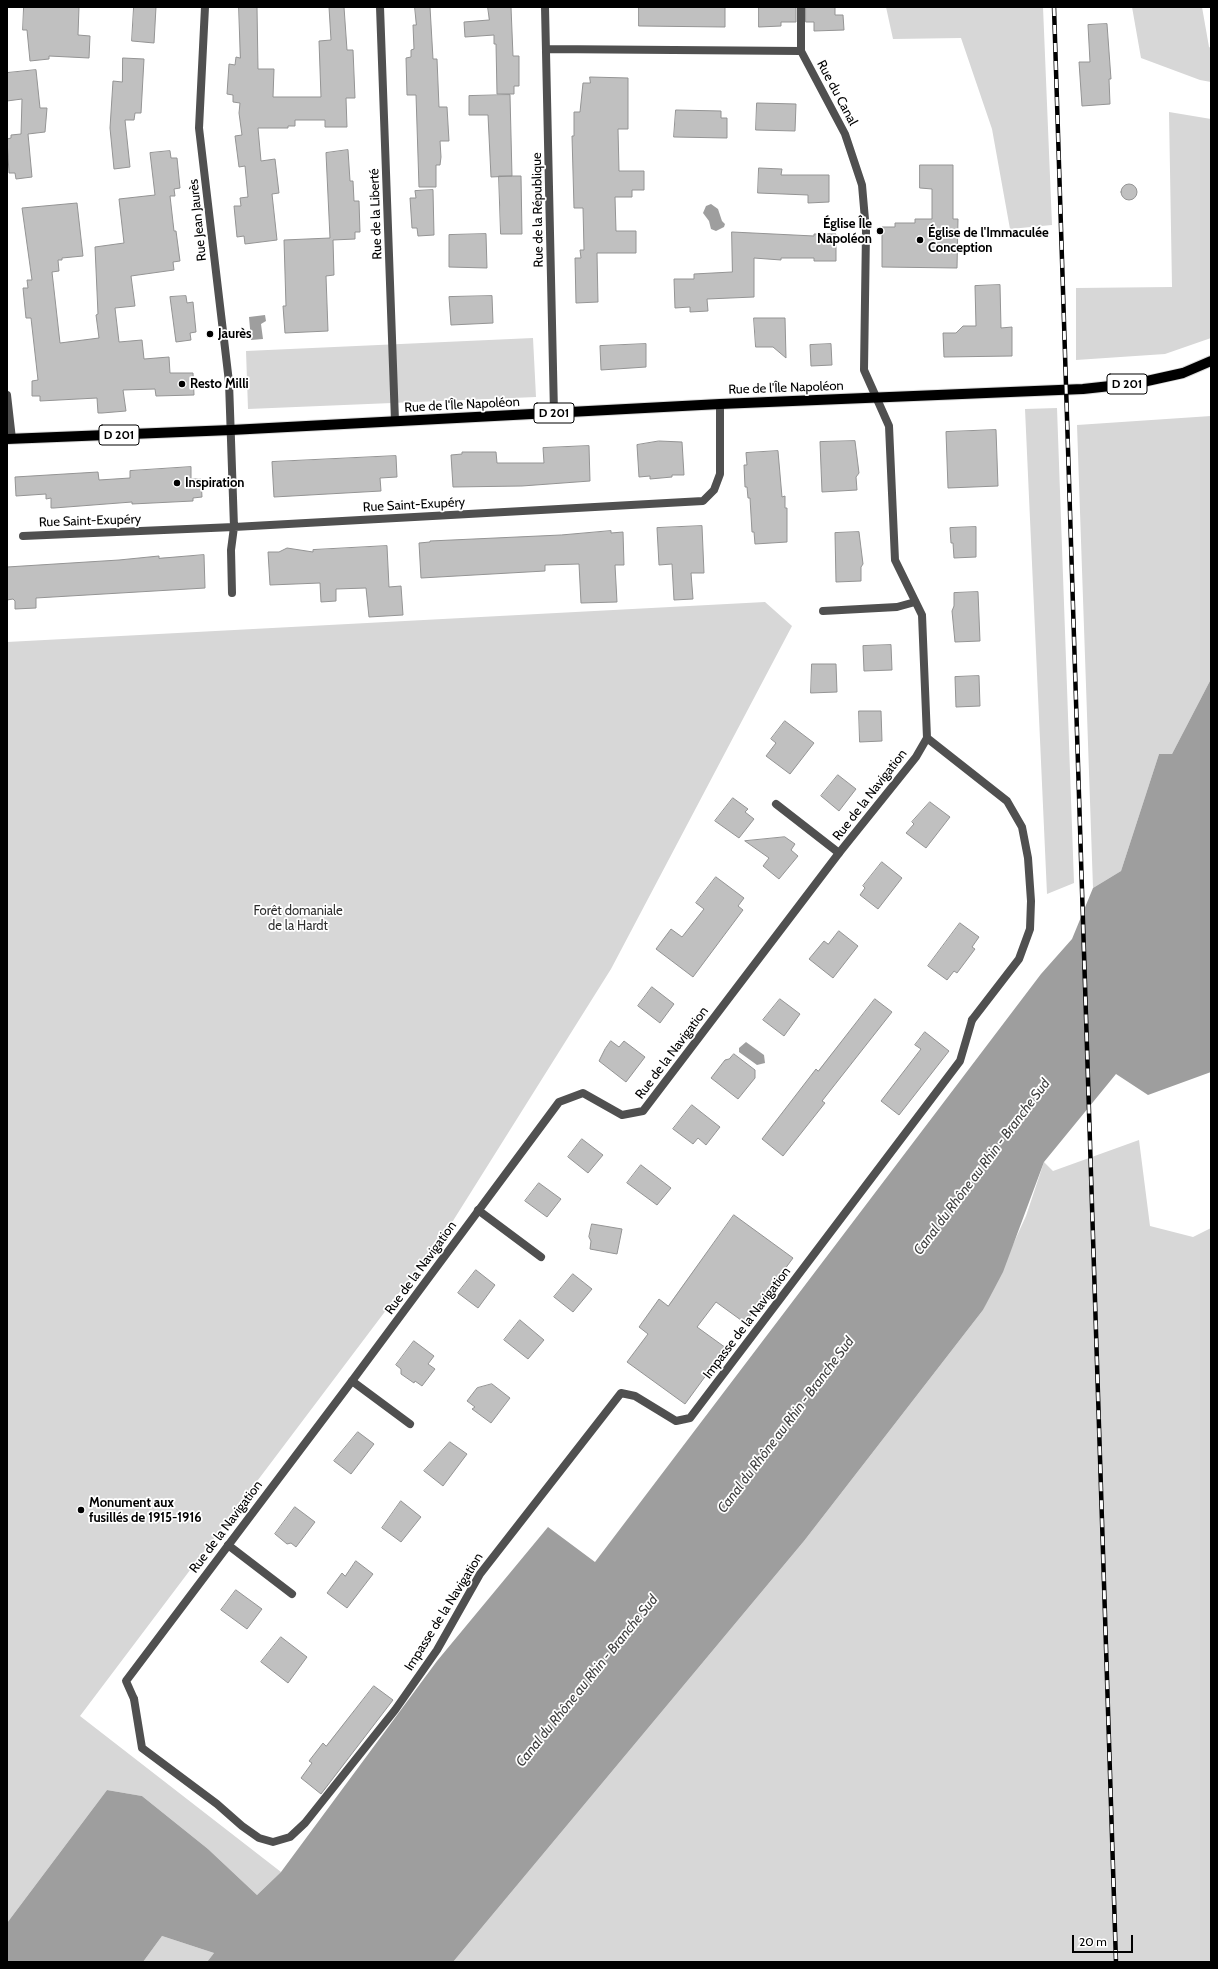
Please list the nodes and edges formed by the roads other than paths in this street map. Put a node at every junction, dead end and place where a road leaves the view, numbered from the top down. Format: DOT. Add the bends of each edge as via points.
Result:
graph roads {
  1 [pos="205,7"];
  2 [pos="380,7"];
  3 [pos="545,7"];
  4 [pos="801,7"];
  5 [pos="546,49"];
  6 [pos="801,51"];
  7 [pos="1211,361"];
  8 [pos="7,395"];
  9 [pos="876,398"];
  10 [pos="720,404"];
  11 [pos="554,413"];
  12 [pos="396,421"];
  13 [pos="231,430"];
  14 [pos="9,439"];
  15 [pos="234,527"];
  16 [pos="23,536"];
  17 [pos="232,593"];
  18 [pos="915,602"];
  19 [pos="823,611"];
  20 [pos="927,738"];
  21 [pos="776,804"];
  22 [pos="839,853"];
  23 [pos="478,1210"];
  24 [pos="541,1257"];
  25 [pos="352,1381"];
  26 [pos="410,1424"];
  27 [pos="228,1545"];
  28 [pos="292,1594"];
  29 [pos="305,1823"];
  1 -- 13 [label="street, Rue Jean Jaurès" via="199,128 229,382"];
  2 -- 12 [label="street, Rue de la Liberté"];
  3 -- 5 [label="street, Rue de la République"];
  4 -- 6 [label="street"];
  5 -- 6 [label="street, Rue du Canal"];
  5 -- 11 [label="street, Rue de la République"];
  6 -- 9 [label="street, Rue du Canal" via="845,134 862,185 866,230 864,370"];
  7 -- 9 [label="main road, Rue de l'Île Napoléon / D 201" via="1183,374 1138,383 1083,389"];
  8 -- 14 [label="street"];
  9 -- 10 [label="main road, Rue de l'Île Napoléon / D 201"];
  9 -- 18 [label="street" via="889,426 894,560"];
  10 -- 11 [label="main road, Rue de l'Île Napoléon / D 201"];
  10 -- 15 [label="street, Rue Saint-Exupéry" via="720,474 714,490 703,501"];
  11 -- 12 [label="main road, Rue de l'Île Napoléon / D 201"];
  12 -- 13 [label="main road, Rue de l'Île Napoléon / D 201"];
  13 -- 14 [label="main road, Rue de l'Île Napoléon / D 201"];
  13 -- 15 [label="street, Rue Jean Jaurès"];
  15 -- 16 [label="street, Rue Saint-Exupéry"];
  15 -- 17 [label="street, Rue Jean Jaurès" via="231,550"];
  18 -- 19 [label="street" via="897,607"];
  18 -- 20 [label="street" via="922,615"];
  20 -- 22 [label="street, Rue de la Navigation" via="916,757"];
  20 -- 29 [label="street, Impasse de la Navigation" via="1007,801 1022,827 1028,858 1031,901 1030,929 1019,960 972,1020 960,1061 690,1418 676,1421 635,1396 621,1393 480,1574 437,1650 395,1710"];
  21 -- 22 [label="street"];
  22 -- 23 [label="street, Rue de la Navigation" via="643,1111 622,1115 583,1093 559,1102"];
  23 -- 24 [label="street"];
  23 -- 25 [label="street, Rue de la Navigation"];
  25 -- 26 [label="street"];
  25 -- 27 [label="street, Rue de la Navigation"];
  27 -- 28 [label="street"];
  27 -- 29 [label="street, Rue de la Navigation" via="126,1681 134,1699 142,1748 258,1838 273,1842 290,1837"];
}
